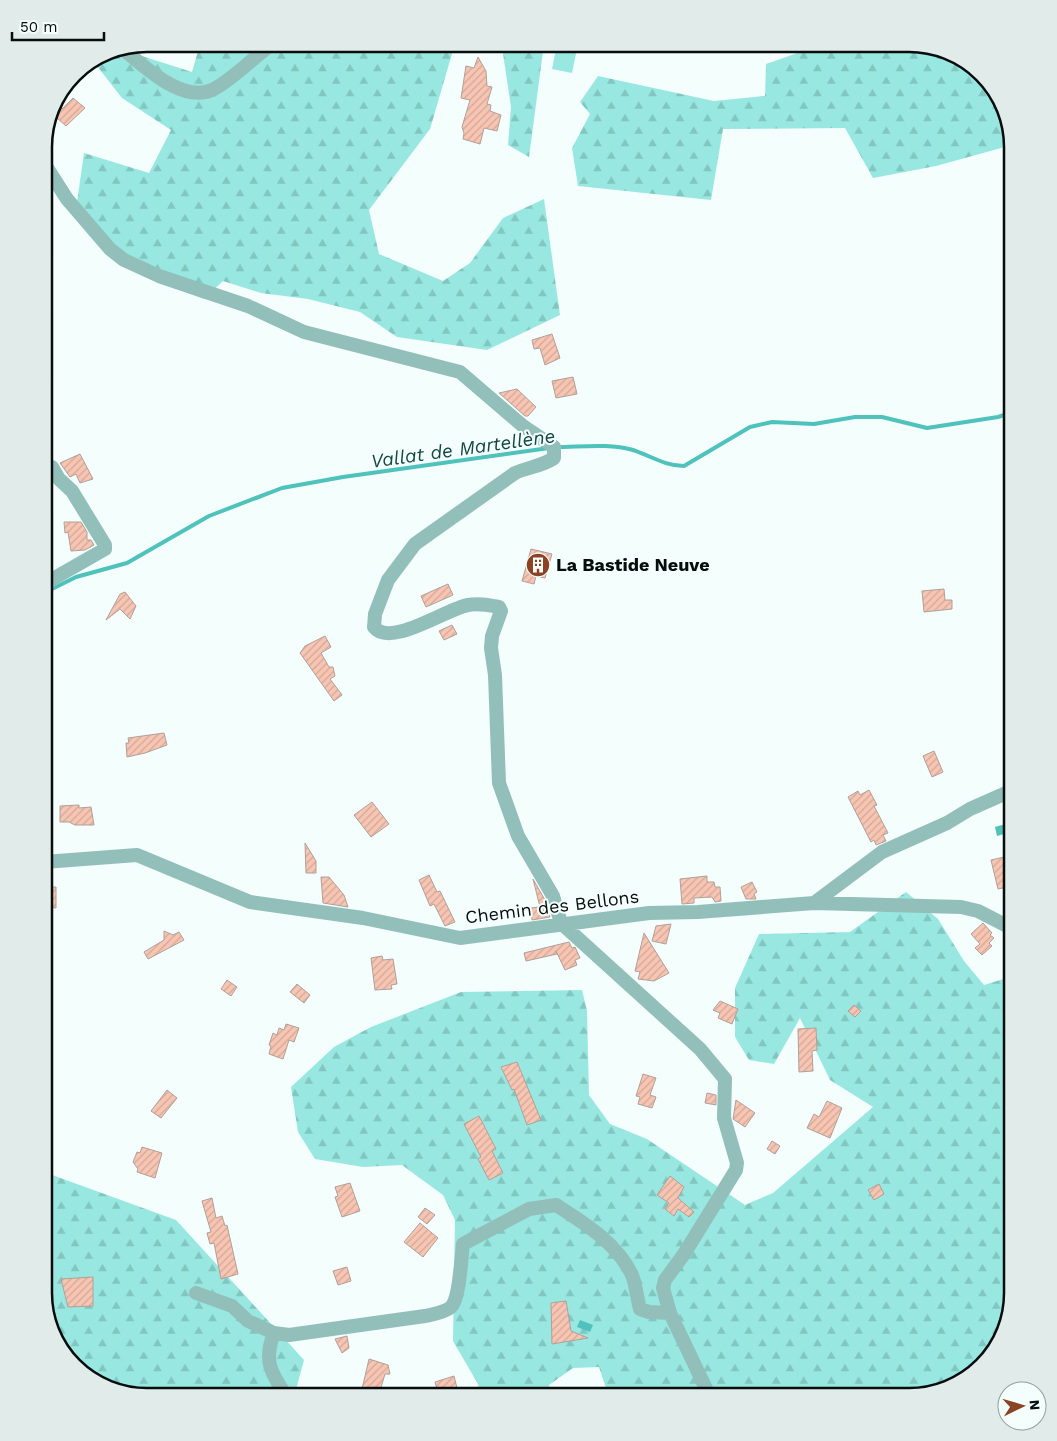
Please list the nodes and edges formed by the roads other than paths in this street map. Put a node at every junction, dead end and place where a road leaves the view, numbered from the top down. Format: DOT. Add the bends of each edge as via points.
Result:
graph roads {
  1 [pos="260,53"];
  2 [pos="129,54"];
  3 [pos="53,176"];
  4 [pos="53,468"];
  5 [pos="53,579"];
  6 [pos="1004,794"];
  7 [pos="52,861"];
  8 [pos="814,903"];
  9 [pos="561,923"];
  10 [pos="1004,924"];
  11 [pos="196,1293"];
  12 [pos="670,1313"];
  13 [pos="274,1333"];
  14 [pos="282,1388"];
  15 [pos="706,1388"];
  1 -- 2 [label="street" via="213,89 198,94 168,83"];
  3 -- 9 [label="street" via="67,199 110,249 124,260 159,276 248,306 304,332 460,372 554,447 554,458 548,463 515,473 415,544 388,580 373,621 376,630 383,634 394,633 469,605 499,607 501,611 491,648 495,674 498,782 518,836 553,896"];
  4 -- 5 [label="street" via="75,496 105,550"];
  6 -- 8 [label="street" via="882,852"];
  7 -- 9 [label="street, Chemin des Bellons" via="137,855 250,902 363,918 460,938"];
  8 -- 9 [label="street, Chemin des Bellons" via="649,913"];
  8 -- 10 [label="street, Chemin des Bellons" via="961,907 978,911"];
  9 -- 12 [label="street" via="700,1050 724,1079 724,1118 737,1163 736,1170 665,1280 663,1288"];
  11 -- 13 [label="street" via="232,1306 248,1321"];
  12 -- 13 [label="street" via="640,1309 632,1276 619,1255 592,1228 556,1205 529,1209 463,1244 456,1293 452,1305 443,1312 289,1336"];
  12 -- 15 [label="street"];
  13 -- 14 [label="street" via="268,1362"];
}
